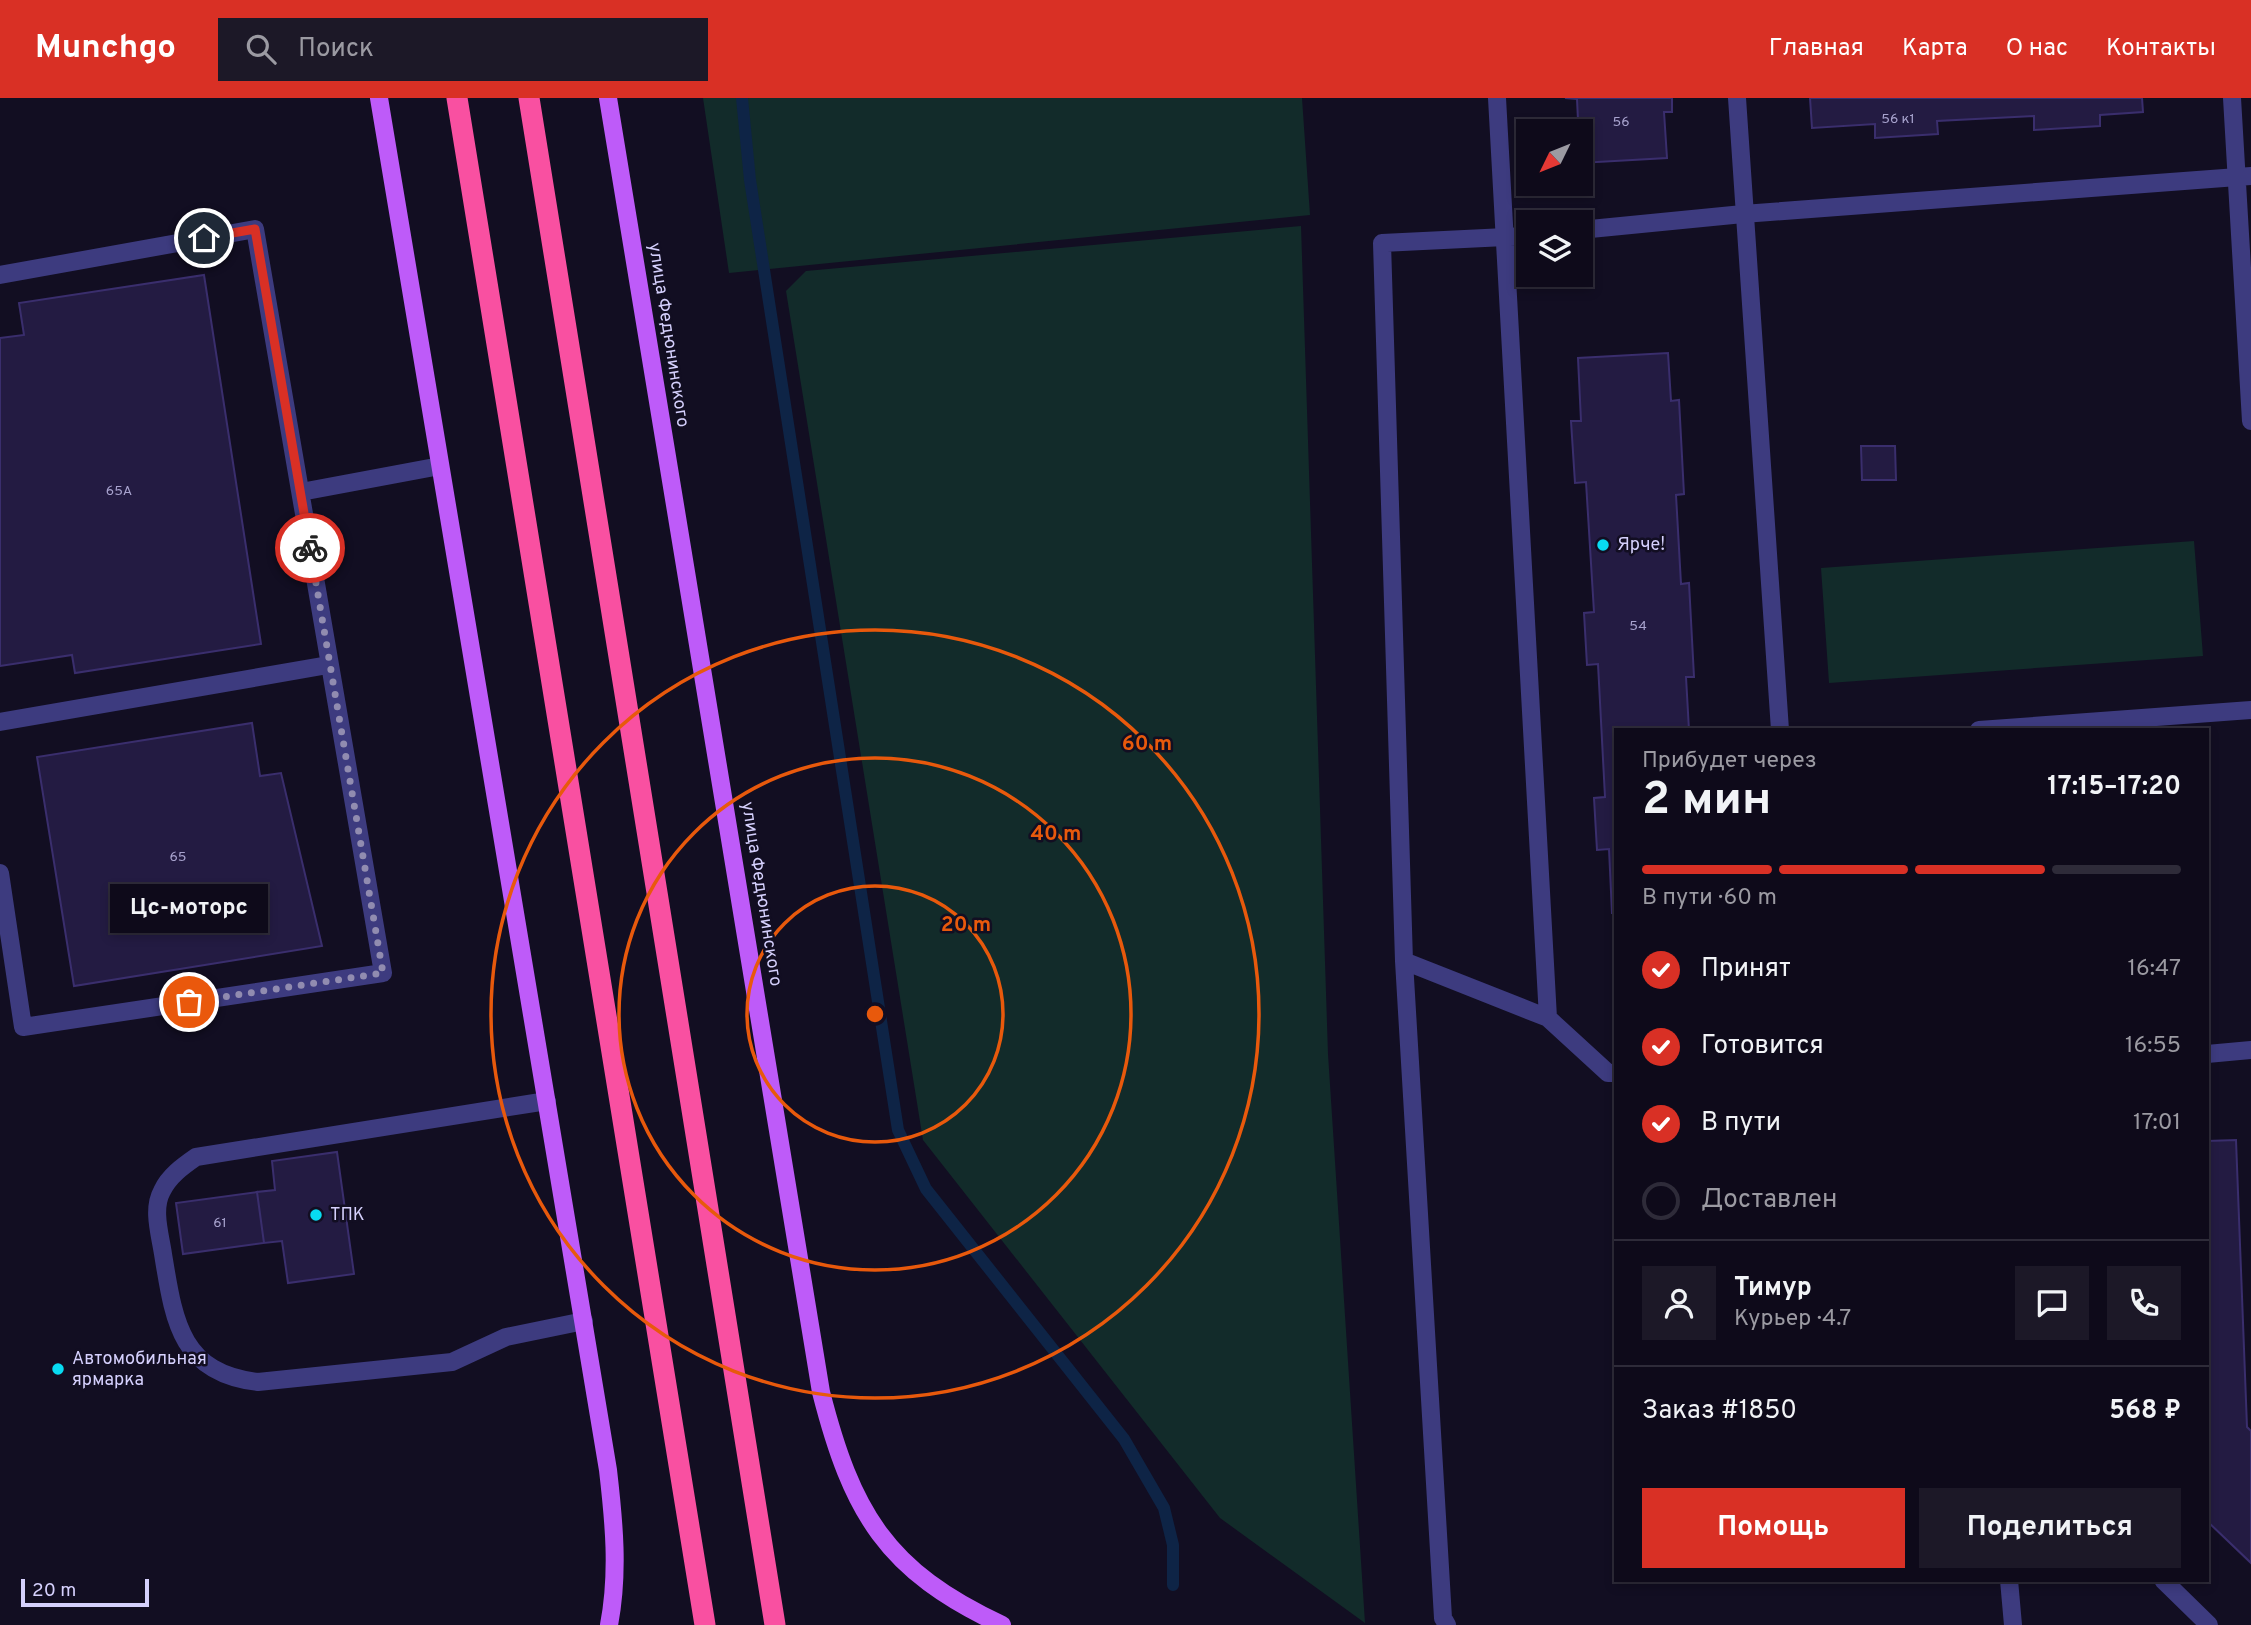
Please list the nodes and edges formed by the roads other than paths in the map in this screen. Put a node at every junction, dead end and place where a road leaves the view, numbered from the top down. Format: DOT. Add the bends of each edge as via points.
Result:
graph roads {
  1 [pos="379,98"];
  2 [pos="457,98"];
  3 [pos="529,98"];
  4 [pos="608,98"];
  5 [pos="1497,98"];
  6 [pos="1737,98"];
  7 [pos="2232,98"];
  8 [pos="2245,176"];
  9 [pos="1743,214"];
  10 [pos="1593,229"];
  11 [pos="1516,237"];
  12 [pos="1503,238"];
  13 [pos="0,275"];
  14 [pos="2251,421"];
  15 [pos="440,466"];
  16 [pos="301,492"];
  17 [pos="328,665"];
  18 [pos="2251,710"];
  19 [pos="0,722"];
  20 [pos="1780,728"];
  21 [pos="2006,728"];
  22 [pos="0,873"];
  23 [pos="1404,961"];
  24 [pos="1548,1018"];
  25 [pos="2251,1050"];
  26 [pos="2209,1054"];
  27 [pos="1614,1073"];
  28 [pos="547,1101"];
  29 [pos="584,1321"];
  30 [pos="2009,1582"];
  31 [pos="2165,1582"];
  32 [pos="609,1625"];
  33 [pos="705,1625"];
  34 [pos="775,1625"];
  35 [pos="1002,1625"];
  36 [pos="1447,1625"];
  37 [pos="2013,1625"];
  38 [pos="2209,1625"];
  1 -- 15 [label="main road"];
  2 -- 33 [label="highway"];
  3 -- 34 [label="highway"];
  4 -- 35 [label="main road, улица Федюнинского" via="821,1392 837,1455 874,1527 901,1559 936,1589"];
  5 -- 12 [label="lane"];
  6 -- 9 [label="lane"];
  7 -- 8 [label="lane"];
  8 -- 9 [label="lane"];
  8 -- 14 [label="lane"];
  9 -- 10 [label="lane"];
  9 -- 20 [label="lane"];
  11 -- 12 [label="lane"];
  12 -- 23 [label="lane" via="1382,243"];
  12 -- 24 [label="lane"];
  13 -- 16 [label="lane" via="255,229"];
  15 -- 16 [label="lane"];
  15 -- 28 [label="main road"];
  16 -- 17 [label="lane"];
  17 -- 19 [label="lane"];
  17 -- 22 [label="lane" via="383,973 23,1027"];
  18 -- 21 [label="lane"];
  23 -- 24 [label="lane"];
  23 -- 36 [label="lane" via="1443,1618"];
  24 -- 27 [label="lane" via="1608,1073"];
  25 -- 26 [label="lane"];
  28 -- 29 [label="main road"];
  28 -- 29 [label="lane" via="196,1157 178,1169 161,1192 157,1215 172,1306 177,1326 199,1359 236,1380 258,1382 452,1362 506,1337"];
  29 -- 32 [label="main road" via="613,1513 615,1586"];
  30 -- 37 [label="lane"];
  31 -- 38 [label="lane"];
}
